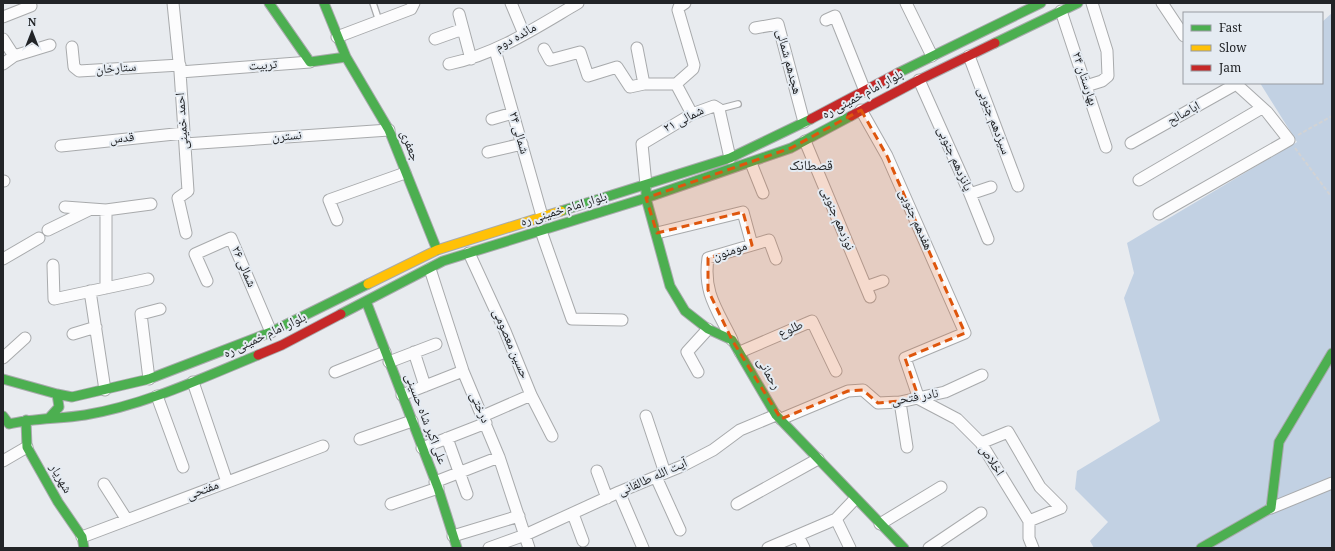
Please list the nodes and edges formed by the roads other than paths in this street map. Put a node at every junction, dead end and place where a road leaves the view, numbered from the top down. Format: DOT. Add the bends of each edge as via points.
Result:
graph roads {
  1 [pos="174,3"];
  2 [pos="269,3"];
  3 [pos="324,3"];
  4 [pos="373,3"];
  5 [pos="414,3"];
  6 [pos="511,3"];
  7 [pos="578,3"];
  8 [pos="906,3"];
  9 [pos="1041,3"];
  10 [pos="1078,3"];
  11 [pos="1092,3"];
  12 [pos="1162,3"];
  13 [pos="683,4"];
  14 [pos="31,6"];
  15 [pos="1061,11"];
  16 [pos="458,14"];
  17 [pos="3,17"];
  18 [pos="826,20"];
  19 [pos="379,21"];
  20 [pos="755,28"];
  21 [pos="463,29"];
  22 [pos="524,34"];
  23 [pos="1183,34"];
  24 [pos="337,36"];
  25 [pos="3,39"];
  26 [pos="435,39"];
  27 [pos="50,45"];
  28 [pos="72,47"];
  29 [pos="637,48"];
  30 [pos="544,49"];
  31 [pos="495,50"];
  32 [pos="14,56"];
  33 [pos="932,56"];
  34 [pos="969,56"];
  35 [pos="346,57"];
  36 [pos="471,59"];
  37 [pos="310,62"];
  38 [pos="3,64"];
  39 [pos="449,64"];
  40 [pos="180,68"];
  41 [pos="919,80"];
  42 [pos="644,84"];
  43 [pos="676,84"];
  44 [pos="1236,84"];
  45 [pos="1086,86"];
  46 [pos="865,91"];
  47 [pos="738,104"];
  48 [pos="1262,108"];
  49 [pos="719,109"];
  50 [pos="861,110"];
  51 [pos="513,113"];
  52 [pos="692,114"];
  53 [pos="492,119"];
  54 [pos="804,122"];
  55 [pos="388,130"];
  56 [pos="184,133"];
  57 [pos="805,141"];
  58 [pos="1131,143"];
  59 [pos="185,144"];
  60 [pos="522,144"];
  61 [pos="60,146"];
  62 [pos="1106,147"];
  63 [pos="488,152"];
  64 [pos="730,158"];
  65 [pos="751,163"];
  66 [pos="405,173"];
  67 [pos="1139,180"];
  68 [pos="646,185"];
  69 [pos="1018,186"];
  70 [pos="991,187"];
  71 [pos="763,193"];
  72 [pos="970,194"];
  73 [pos="646,198"];
  74 [pos="151,204"];
  75 [pos="65,207"];
  76 [pos="91,209"];
  77 [pos="106,210"];
  78 [pos="1159,214"];
  79 [pos="542,216"];
  80 [pos="337,220"];
  81 [pos="48,230"];
  82 [pos="541,231"];
  83 [pos="657,233"];
  84 [pos="186,234"];
  85 [pos="39,238"];
  86 [pos="988,239"];
  87 [pos="752,244"];
  88 [pos="437,250"];
  89 [pos="469,253"];
  90 [pos="4,255"];
  91 [pos="776,259"];
  92 [pos="53,264"];
  93 [pos="430,268"];
  94 [pos="148,279"];
  95 [pos="883,281"];
  96 [pos="207,282"];
  97 [pos="106,288"];
  98 [pos="90,291"];
  99 [pos="366,301"];
  100 [pos="160,310"];
  101 [pos="622,320"];
  102 [pos="96,327"];
  103 [pos="708,329"];
  104 [pos="271,332"];
  105 [pos="73,334"];
  106 [pos="25,338"];
  107 [pos="732,340"];
  108 [pos="436,344"];
  109 [pos="414,352"];
  110 [pos="740,352"];
  111 [pos="1332,353"];
  112 [pos="3,358"];
  113 [pos="387,358"];
  114 [pos="463,371"];
  115 [pos="335,372"];
  116 [pos="698,372"];
  117 [pos="836,372"];
  118 [pos="982,375"];
  119 [pos="3,378"];
  120 [pos="149,379"];
  121 [pos="193,382"];
  122 [pos="426,386"];
  123 [pos="105,390"];
  124 [pos="57,394"];
  125 [pos="402,395"];
  126 [pos="531,395"];
  127 [pos="157,396"];
  128 [pos="918,399"];
  129 [pos="900,402"];
  130 [pos="3,416"];
  131 [pos="646,416"];
  132 [pos="50,417"];
  133 [pos="779,417"];
  134 [pos="26,420"];
  135 [pos="484,420"];
  136 [pos="412,421"];
  137 [pos="6,424"];
  138 [pos="552,436"];
  139 [pos="447,438"];
  140 [pos="360,439"];
  141 [pos="981,443"];
  142 [pos="324,446"];
  143 [pos="27,447"];
  144 [pos="907,447"];
  145 [pos="422,448"];
  146 [pos="499,457"];
  147 [pos="818,459"];
  148 [pos="3,461"];
  149 [pos="183,467"];
  150 [pos="597,471"];
  151 [pos="460,473"];
  152 [pos="661,475"];
  153 [pos="227,482"];
  154 [pos="1332,483"];
  155 [pos="104,484"];
  156 [pos="436,485"];
  157 [pos="941,487"];
  158 [pos="619,492"];
  159 [pos="467,494"];
  160 [pos="608,498"];
  161 [pos="855,499"];
  162 [pos="392,504"];
  163 [pos="737,504"];
  164 [pos="1271,508"];
  165 [pos="981,513"];
  166 [pos="573,514"];
  167 [pos="519,516"];
  168 [pos="836,519"];
  169 [pos="127,520"];
  170 [pos="1029,520"];
  171 [pos="880,524"];
  172 [pos="680,530"];
  173 [pos="525,535"];
  174 [pos="453,536"];
  175 [pos="798,536"];
  176 [pos="583,541"];
  177 [pos="83,543"];
  178 [pos="457,548"];
  179 [pos="489,548"];
  180 [pos="529,548"];
  181 [pos="643,548"];
  182 [pos="770,548"];
  183 [pos="804,548"];
  184 [pos="850,548"];
  185 [pos="904,548"];
  186 [pos="929,548"];
  187 [pos="1033,548"];
  188 [pos="1201,548"];
  1 -- 40 [label="street, احمد خمینی"];
  2 -- 37 [label="main road"];
  3 -- 24 [label="main road, جعفری"];
  4 -- 19 [label="lane"];
  5 -- 19 [label="street" via="411,9"];
  6 -- 22 [label="street"];
  7 -- 22 [label="street, مائده دوم"];
  8 -- 33 [label="street"];
  9 -- 33 [label="main road, بلوار امام خمینی ره"];
  10 -- 15 [label="main road, بلوار امام خمینی ره"];
  11 -- 45 [label="street" via="1107,51 1108,76 1102,81"];
  12 -- 23 [label="street"];
  13 -- 43 [label="street" via="678,10 694,65 693,69"];
  14 -- 17 [label="street"];
  15 -- 34 [label="main road, بلوار امام خمینی ره"];
  15 -- 45 [label="street, بهارستان ۲۴"];
  16 -- 21 [label="street"];
  18 -- 46 [label="street" via="835,16"];
  19 -- 24 [label="street"];
  20 -- 54 [label="street, هجدهم شمالی" via="778,24"];
  21 -- 26 [label="street"];
  21 -- 36 [label="street"];
  22 -- 31 [label="street, مائده دوم"];
  24 -- 35 [label="main road, جعفری"];
  25 -- 32 [label="street"];
  27 -- 32 [label="street"];
  28 -- 40 [label="street, ستارخان" via="74,68 79,71"];
  29 -- 42 [label="street"];
  30 -- 42 [label="street" via="550,60 580,52 588,76 617,67 630,87"];
  31 -- 36 [label="street, مائده دوم"];
  31 -- 51 [label="street, ۲۴ شمالی"];
  32 -- 38 [label="street"];
  33 -- 46 [label="main road, بلوار امام خمینی ره"];
  34 -- 41 [label="main road, بلوار امام خمینی ره"];
  34 -- 69 [label="street, سیزدهم جنوبی"];
  35 -- 37 [label="main road, تربیت"];
  35 -- 55 [label="main road, جعفری"];
  36 -- 39 [label="street, مائده دوم"];
  37 -- 40 [label="street, تربیت"];
  40 -- 56 [label="street, احمد خمینی"];
  41 -- 50 [label="main road, بلوار امام خمینی ره"];
  41 -- 72 [label="street, پانزدهم جنوبی"];
  42 -- 43 [label="street"];
  43 -- 52 [label="street"];
  44 -- 48 [label="street"];
  44 -- 58 [label="street, اباصالح"];
  45 -- 62 [label="street, بهارستان ۲۴"];
  46 -- 54 [label="main road, بلوار امام خمینی ره"];
  47 -- 49 [label="lane"];
  48 -- 67 [label="street"];
  48 -- 78 [label="street" via="1289,140"];
  49 -- 52 [label="street, ۲۱ شمالی" via="714,106"];
  49 -- 64 [label="street, ۲۱ شمالی"];
  50 -- 57 [label="main road, بلوار امام خمینی ره"];
  50 -- 128 [label="street, هفدهم جنوبی" via="887,156 965,333 905,358"];
  51 -- 53 [label="street"];
  51 -- 60 [label="street, ۲۴ شمالی"];
  52 -- 68 [label="street, ۲۱ شمالی" via="642,144"];
  54 -- 64 [label="main road, بلوار امام خمینی ره"];
  55 -- 59 [label="street, نسترن"];
  55 -- 66 [label="main road, جعفری"];
  56 -- 59 [label="street, احمد خمینی"];
  56 -- 61 [label="street, قدس"];
  57 -- 65 [label="main road, بلوار امام خمینی ره"];
  57 -- 95 [label="street, نوزدهم جنوبی" via="868,292"];
  59 -- 84 [label="street, احمد خمینی" via="188,192 178,198"];
  60 -- 63 [label="street"];
  60 -- 79 [label="street, ۲۴ شمالی"];
  64 -- 68 [label="main road, بلوار امام خمینی ره"];
  65 -- 71 [label="street"];
  65 -- 73 [label="main road, بلوار امام خمینی ره"];
  66 -- 80 [label="street" via="329,200"];
  66 -- 88 [label="main road, جعفری"];
  68 -- 73 [label="main road"];
  68 -- 79 [label="main road, بلوار امام خمینی ره"];
  70 -- 72 [label="street"];
  72 -- 86 [label="street, پانزدهم جنوبی"];
  73 -- 82 [label="main road, بلوار امام خمینی ره"];
  73 -- 83 [label="main road"];
  74 -- 77 [label="street"];
  75 -- 76 [label="street"];
  76 -- 77 [label="street"];
  76 -- 81 [label="street"];
  77 -- 97 [label="street"];
  79 -- 88 [label="main road, بلوار امام خمینی ره"];
  82 -- 89 [label="main road, بلوار امام خمینی ره"];
  82 -- 101 [label="street" via="572,319"];
  83 -- 87 [label="street" via="744,212"];
  83 -- 103 [label="main road" via="670,286 685,311"];
  85 -- 90 [label="street"];
  87 -- 91 [label="street, مومنون" via="769,240"];
  87 -- 107 [label="street, مومنون" via="708,258 708,290"];
  88 -- 104 [label="main road, بلوار امام خمینی ره"];
  89 -- 93 [label="main road, بلوار امام خمینی ره"];
  89 -- 126 [label="street, حسین معصومی" via="506,330"];
  92 -- 98 [label="street" via="54,299"];
  93 -- 99 [label="main road, بلوار امام خمینی ره"];
  93 -- 114 [label="street, درختی"];
  94 -- 97 [label="street"];
  96 -- 104 [label="street, ۲۶ شمالی" via="195,254 231,238"];
  97 -- 98 [label="street"];
  98 -- 102 [label="street"];
  99 -- 113 [label="main road, علی اکبر شاه حسینی"];
  99 -- 121 [label="main road, بلوار امام خمینی ره" via="282,345"];
  100 -- 120 [label="street" via="141,314"];
  102 -- 105 [label="street"];
  102 -- 123 [label="street"];
  103 -- 107 [label="main road"];
  103 -- 116 [label="street" via="687,352"];
  104 -- 120 [label="main road, بلوار امام خمینی ره"];
  106 -- 112 [label="street"];
  107 -- 110 [label="main road, رحمانی"];
  108 -- 109 [label="street"];
  109 -- 113 [label="street"];
  109 -- 122 [label="street"];
  110 -- 117 [label="street, طلوع" via="812,321"];
  110 -- 133 [label="main road, رحمانی"];
  111 -- 164 [label="main road" via="1278,442"];
  113 -- 115 [label="street"];
  113 -- 125 [label="main road, علی اکبر شاه حسینی"];
  114 -- 122 [label="street"];
  114 -- 135 [label="street, درختی"];
  118 -- 128 [label="street, نادر فتحی" via="945,392"];
  119 -- 124 [label="main road, بلوار امام خمینی ره"];
  120 -- 123 [label="main road, بلوار امام خمینی ره"];
  121 -- 127 [label="main road, بلوار امام خمینی ره"];
  121 -- 153 [label="street"];
  122 -- 125 [label="street"];
  123 -- 124 [label="main road, بلوار امام خمینی ره" via="72,397"];
  124 -- 132 [label="main road" via="61,402 59,410"];
  125 -- 136 [label="main road, علی اکبر شاه حسینی"];
  126 -- 135 [label="street"];
  126 -- 138 [label="street, حسین معصومی"];
  127 -- 132 [label="main road, بلوار امام خمینی ره" via="85,415"];
  127 -- 149 [label="street"];
  128 -- 129 [label="street, نادر فتحی"];
  128 -- 141 [label="street, اخلاص" via="957,419"];
  129 -- 133 [label="street, نادر فتحی" via="878,403 863,390 848,391"];
  129 -- 144 [label="street"];
  130 -- 137 [label="main road"];
  131 -- 152 [label="street"];
  132 -- 134 [label="main road, بلوار امام خمینی ره"];
  133 -- 147 [label="main road, رحمانی"];
  133 -- 152 [label="street, آیت الله طالقانی" via="740,430 713,450"];
  134 -- 137 [label="main road, بلوار امام خمینی ره"];
  134 -- 143 [label="main road, شهریار"];
  135 -- 139 [label="street"];
  135 -- 146 [label="street, درختی"];
  136 -- 140 [label="street"];
  136 -- 145 [label="main road, علی اکبر شاه حسینی"];
  139 -- 145 [label="street"];
  139 -- 151 [label="street"];
  141 -- 170 [label="street, اخلاص"];
  141 -- 170 [label="street" via="1008,432 1040,487 1061,508"];
  142 -- 153 [label="street, مفتحی"];
  143 -- 148 [label="street"];
  143 -- 177 [label="main road, شهریار"];
  145 -- 156 [label="main road, علی اکبر شاه حسینی"];
  146 -- 151 [label="street"];
  146 -- 167 [label="street, درختی"];
  147 -- 161 [label="main road, رحمانی"];
  147 -- 163 [label="street"];
  150 -- 160 [label="street"];
  151 -- 156 [label="street"];
  151 -- 159 [label="street"];
  152 -- 158 [label="street, آیت الله طالقانی"];
  152 -- 172 [label="street"];
  153 -- 169 [label="street, مفتحی"];
  154 -- 164 [label="street"];
  155 -- 169 [label="street"];
  156 -- 162 [label="street"];
  156 -- 174 [label="main road, علی اکبر شاه حسینی"];
  157 -- 171 [label="street"];
  158 -- 160 [label="street, آیت الله طالقانی"];
  158 -- 181 [label="street"];
  160 -- 166 [label="street, آیت الله طالقانی"];
  161 -- 168 [label="street"];
  161 -- 171 [label="main road, رحمانی"];
  164 -- 188 [label="main road"];
  165 -- 186 [label="street"];
  166 -- 173 [label="street, آیت الله طالقانی"];
  166 -- 176 [label="street"];
  167 -- 173 [label="street, درختی"];
  167 -- 174 [label="street"];
  168 -- 175 [label="street"];
  168 -- 184 [label="street"];
  169 -- 177 [label="street, مفتحی"];
  170 -- 187 [label="street, اخلاص" via="1029,538"];
  171 -- 185 [label="main road, رحمانی"];
  173 -- 179 [label="street, آیت الله طالقانی"];
  173 -- 180 [label="street, درختی"];
  174 -- 178 [label="main road, علی اکبر شاه حسینی"];
  175 -- 182 [label="street"];
  175 -- 183 [label="street"];
}
